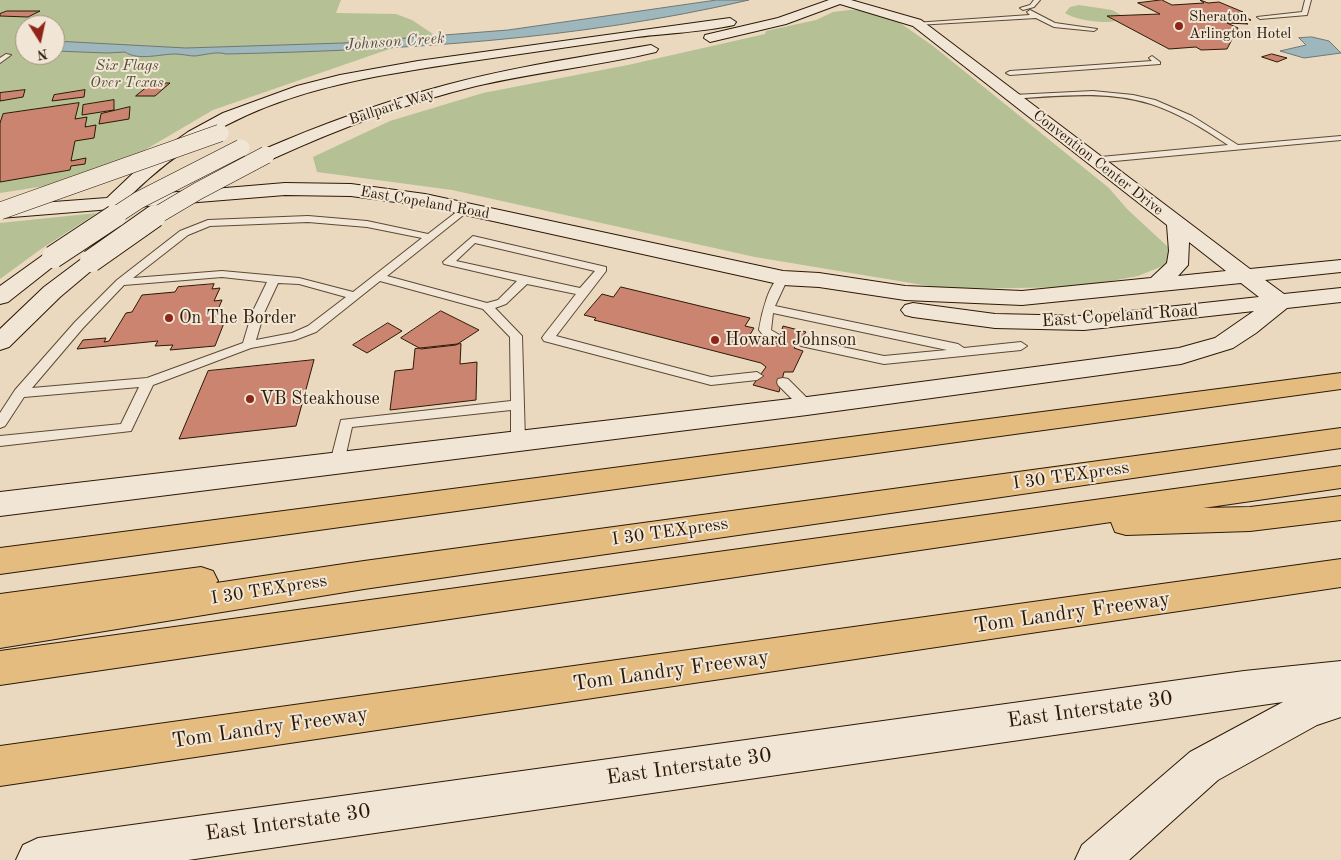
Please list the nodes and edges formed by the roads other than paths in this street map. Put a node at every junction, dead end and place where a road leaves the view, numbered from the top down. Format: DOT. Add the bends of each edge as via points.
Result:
graph roads {
  1 [pos="809,0"];
  2 [pos="839,0"];
  3 [pos="862,0"];
  4 [pos="1037,0"];
  5 [pos="1308,0"];
  6 [pos="882,10"];
  7 [pos="1037,16"];
  8 [pos="793,17"];
  9 [pos="1260,17"];
  10 [pos="730,22"];
  11 [pos="917,23"];
  12 [pos="1094,29"];
  13 [pos="696,40"];
  14 [pos="662,47"];
  15 [pos="585,49"];
  16 [pos="8,54"];
  17 [pos="1152,58"];
  18 [pos="1116,59"];
  19 [pos="0,61"];
  20 [pos="1129,66"];
  21 [pos="1010,74"];
  22 [pos="385,86"];
  23 [pos="1013,98"];
  24 [pos="340,108"];
  25 [pos="249,124"];
  26 [pos="1341,138"];
  27 [pos="262,147"];
  28 [pos="1238,148"];
  29 [pos="1093,160"];
  30 [pos="113,202"];
  31 [pos="466,209"];
  32 [pos="0,211"];
  33 [pos="1177,225"];
  34 [pos="430,237"];
  35 [pos="1341,266"];
  36 [pos="1244,276"];
  37 [pos="378,277"];
  38 [pos="783,278"];
  39 [pos="274,279"];
  40 [pos="525,280"];
  41 [pos="121,282"];
  42 [pos="1157,285"];
  43 [pos="583,292"];
  44 [pos="1341,295"];
  45 [pos="355,296"];
  46 [pos="0,298"];
  47 [pos="1280,302"];
  48 [pos="487,307"];
  49 [pos="768,308"];
  50 [pos="777,337"];
  51 [pos="0,342"];
  52 [pos="801,342"];
  53 [pos="248,345"];
  54 [pos="1021,346"];
  55 [pos="971,351"];
  56 [pos="757,376"];
  57 [pos="1341,381"];
  58 [pos="148,382"];
  59 [pos="783,382"];
  60 [pos="20,393"];
  61 [pos="517,405"];
  62 [pos="807,406"];
  63 [pos="1341,420"];
  64 [pos="0,423"];
  65 [pos="1341,438"];
  66 [pos="0,441"];
  67 [pos="518,441"];
  68 [pos="337,463"];
  69 [pos="1341,477"];
  70 [pos="0,504"];
  71 [pos="1341,508"];
  72 [pos="982,528"];
  73 [pos="0,561"];
  74 [pos="1341,573"];
  75 [pos="0,609"];
  76 [pos="0,632"];
  77 [pos="0,668"];
  78 [pos="1341,678"];
  79 [pos="1341,699"];
  80 [pos="0,766"];
  81 [pos="105,855"];
  82 [pos="38,860"];
  83 [pos="1097,860"];
  1 -- 10 [label="main road, Ballpark Way"];
  2 -- 6 [label="main road, Convention Center Drive"];
  2 -- 8 [label="main road"];
  3 -- 11 [label="main road, Convention Center Drive" via="906,12 919,21"];
  4 -- 7 [label="lane" via="1032,6 1023,8"];
  5 -- 9 [label="lane" via="1305,14"];
  6 -- 8 [label="main road" via="839,8 809,17"];
  6 -- 11 [label="main road, Convention Center Drive"];
  7 -- 11 [label="lane"];
  7 -- 12 [label="lane" via="1054,25"];
  8 -- 13 [label="main road"];
  10 -- 15 [label="main road, Ballpark Way"];
  10 -- 30 [label="main road" via="396,68 316,85 246,110 196,134 155,162"];
  11 -- 23 [label="main road, Convention Center Drive"];
  14 -- 27 [label="main road, Ballpark Way" via="444,90"];
  15 -- 22 [label="main road"];
  15 -- 24 [label="main road, Ballpark Way" via="436,80"];
  16 -- 19 [label="lane"];
  17 -- 20 [label="lane" via="1158,63"];
  18 -- 20 [label="lane"];
  20 -- 21 [label="lane"];
  23 -- 28 [label="lane" via="1095,92 1135,97 1182,114"];
  23 -- 29 [label="main road, Convention Center Drive"];
  25 -- 32 [label="main road, bridge"];
  26 -- 28 [label="lane"];
  27 -- 46 [label="main road, Ballpark Way, bridge" via="241,148 139,200 53,257"];
  27 -- 51 [label="main road, Ballpark Way, bridge" via="91,261 52,292"];
  28 -- 29 [label="lane"];
  29 -- 33 [label="main road, Convention Center Drive"];
  30 -- 31 [label="main road, East Copeland Road" via="285,189 329,189 402,196"];
  30 -- 32 [label="main road, East Copeland Road"];
  31 -- 34 [label="lane"];
  31 -- 38 [label="main road, East Copeland Road"];
  33 -- 36 [label="main road, Convention Center Drive"];
  33 -- 42 [label="main road" via="1177,265"];
  34 -- 37 [label="lane"];
  34 -- 41 [label="lane" via="367,224 308,219 208,223 184,233"];
  35 -- 36 [label="main road, East Copeland Road"];
  36 -- 42 [label="main road, East Copeland Road"];
  36 -- 47 [label="main road, Convention Center Drive"];
  37 -- 45 [label="lane"];
  37 -- 48 [label="lane"];
  38 -- 42 [label="main road, East Copeland Road" via="905,293 1015,298"];
  38 -- 47 [label="main road, East Copeland Road" via="813,291 882,305 1004,321 1092,322"];
  38 -- 49 [label="lane"];
  39 -- 41 [label="lane" via="222,274"];
  39 -- 45 [label="lane" via="299,281"];
  39 -- 53 [label="lane"];
  40 -- 43 [label="lane"];
  40 -- 43 [label="lane" via="448,262 473,239 602,269"];
  40 -- 48 [label="lane" via="502,302"];
  41 -- 60 [label="lane"];
  43 -- 56 [label="lane" via="548,338 711,381"];
  44 -- 47 [label="main road, East Copeland Road"];
  45 -- 53 [label="lane" via="312,329 295,336"];
  47 -- 62 [label="main road" via="1224,344 1181,356"];
  48 -- 61 [label="lane" via="516,336"];
  49 -- 50 [label="lane" via="765,330 770,336"];
  49 -- 55 [label="lane"];
  52 -- 55 [label="lane" via="884,360"];
  53 -- 58 [label="lane"];
  54 -- 55 [label="lane"];
  57 -- 73 [label="highway"];
  58 -- 60 [label="lane"];
  58 -- 66 [label="lane" via="126,428"];
  59 -- 62 [label="lane"];
  60 -- 64 [label="lane"];
  61 -- 67 [label="lane"];
  61 -- 68 [label="lane" via="346,423"];
  62 -- 67 [label="main road"];
  63 -- 75 [label="highway"];
  65 -- 76 [label="highway, I 30 TEXpress" via="364,575"];
  67 -- 68 [label="main road"];
  68 -- 70 [label="main road"];
  69 -- 72 [label="highway"];
  71 -- 72 [label="highway" via="1250,519"];
  72 -- 77 [label="highway"];
  74 -- 80 [label="highway, Tom Landry Freeway"];
  78 -- 81 [label="main road, East Interstate 30" via="1244,689"];
  79 -- 83 [label="main road" via="1308,709 1204,766"];
  81 -- 82 [label="main road, East Interstate 30"];
}
